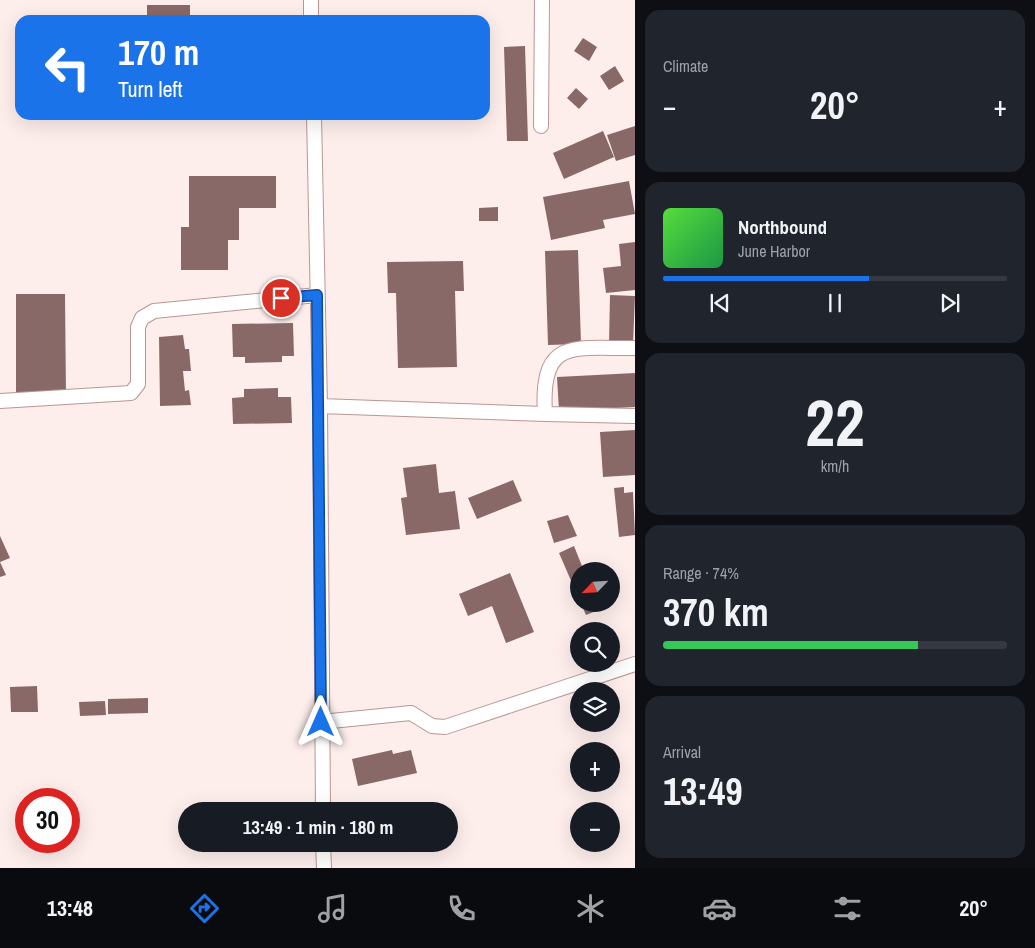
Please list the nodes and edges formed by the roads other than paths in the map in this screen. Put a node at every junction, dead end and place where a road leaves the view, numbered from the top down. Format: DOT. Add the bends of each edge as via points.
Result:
graph roads {
  1 [pos="311,0"];
  2 [pos="542,0"];
  3 [pos="312,15"];
  4 [pos="314,120"];
  5 [pos="541,126"];
  6 [pos="317,295"];
  7 [pos="635,348"];
  8 [pos="0,401"];
  9 [pos="320,406"];
  10 [pos="545,414"];
  11 [pos="635,416"];
  12 [pos="635,664"];
  13 [pos="321,722"];
  14 [pos="323,802"];
  15 [pos="323,852"];
  16 [pos="324,868"];
  1 -- 3 [label="street"];
  2 -- 5 [label="street"];
  4 -- 6 [label="street"];
  6 -- 8 [label="street" via="154,311 142,318 138,326 138,384 131,393"];
  6 -- 9 [label="street"];
  7 -- 10 [label="street" via="572,349 558,355 552,361 544,389"];
  9 -- 10 [label="street"];
  9 -- 13 [label="street"];
  10 -- 11 [label="street"];
  12 -- 13 [label="street" via="445,727 432,726 411,713"];
  13 -- 14 [label="street"];
  15 -- 16 [label="street"];
}
